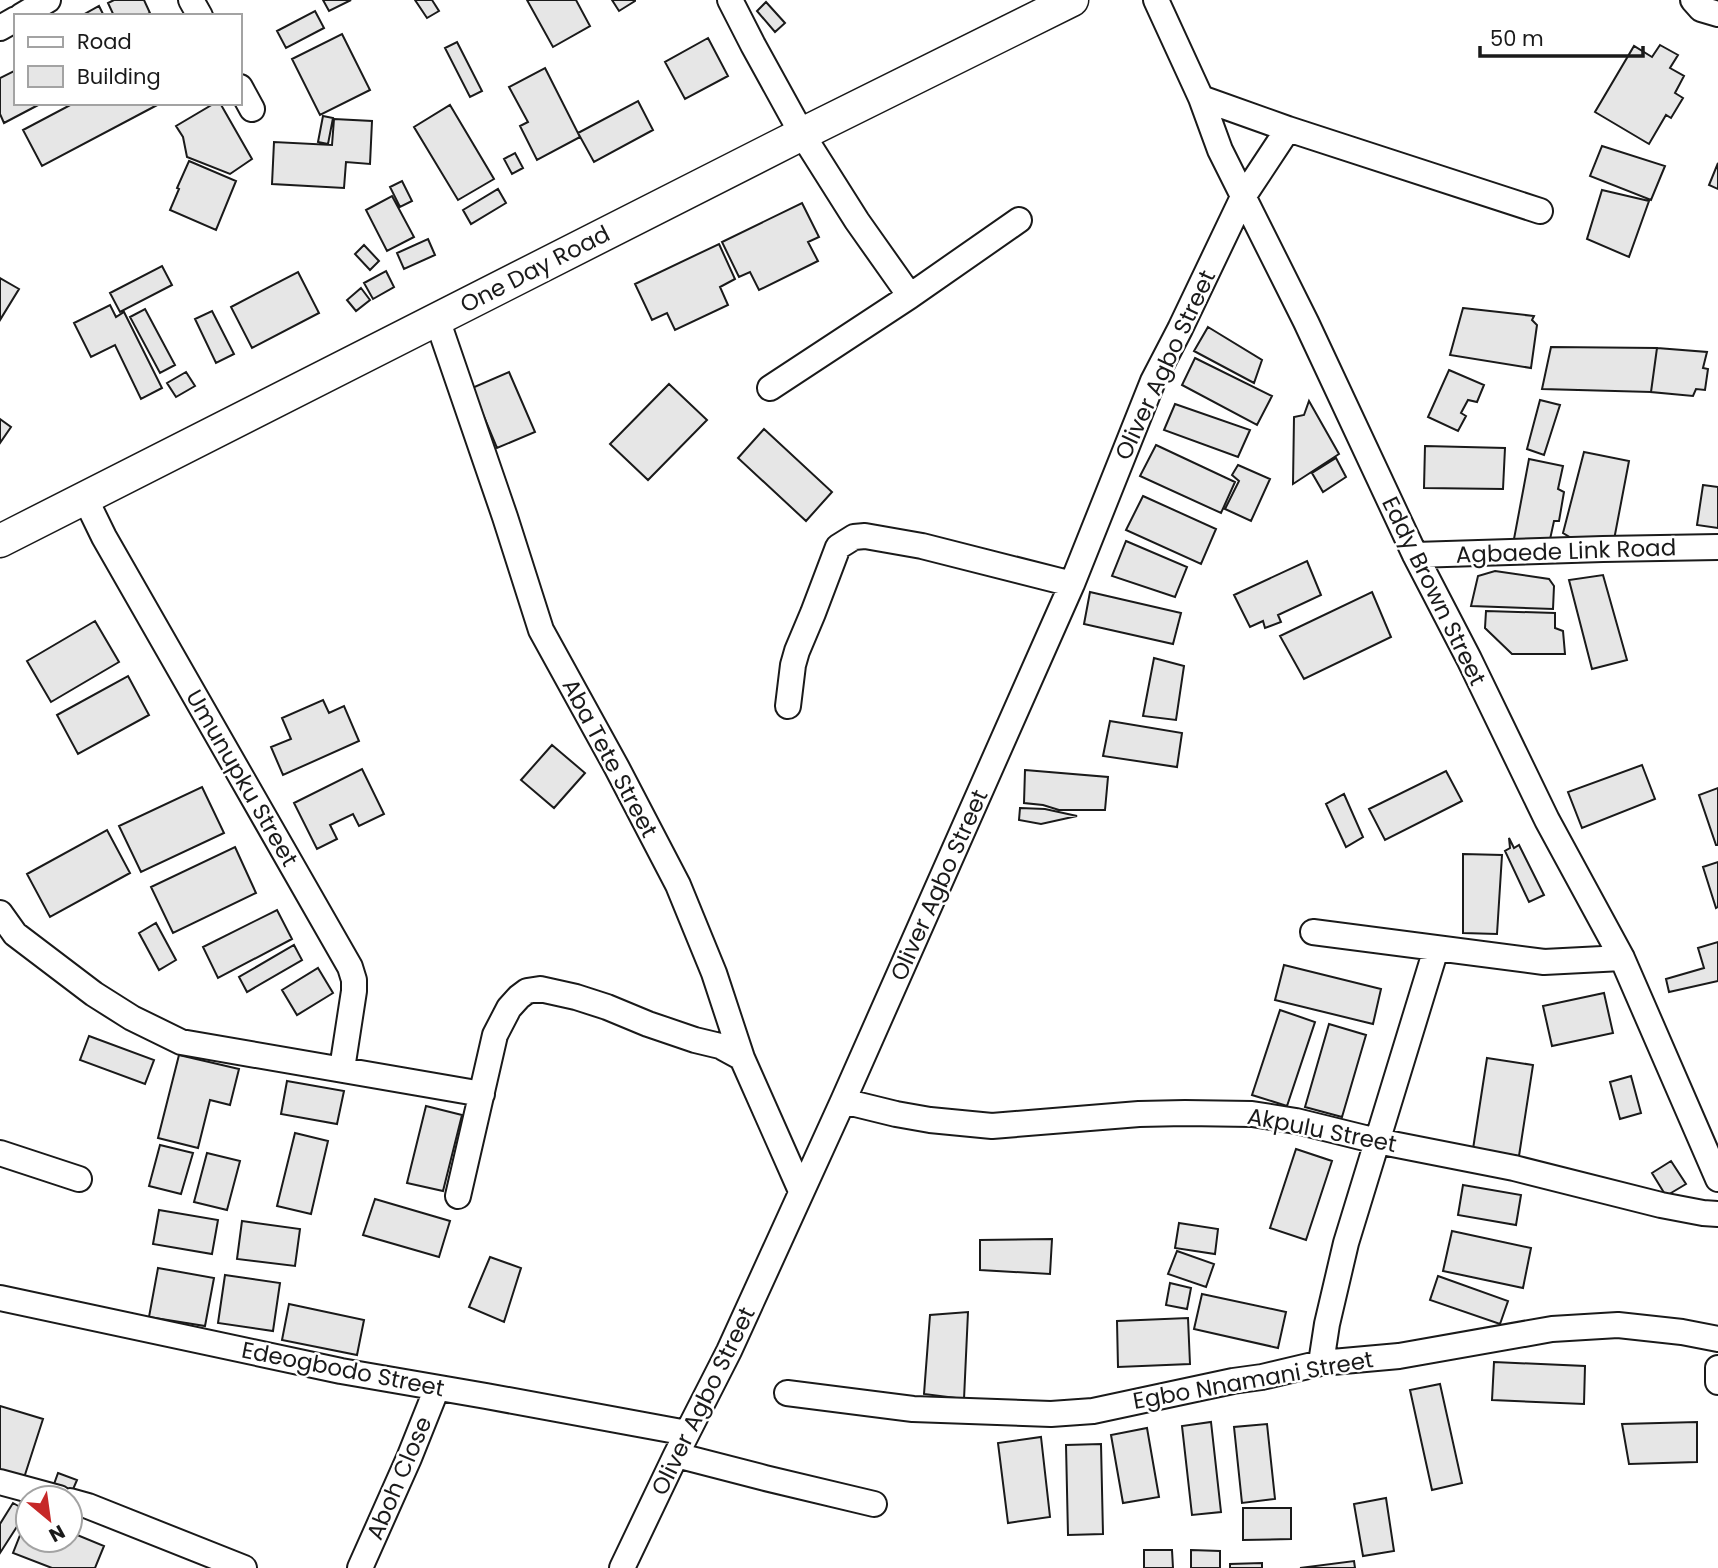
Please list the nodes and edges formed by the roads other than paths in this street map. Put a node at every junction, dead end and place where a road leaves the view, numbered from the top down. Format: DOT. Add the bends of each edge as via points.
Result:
graph roads {
  1 [pos="48,0"];
  2 [pos="730,0"];
  3 [pos="1072,0"];
  4 [pos="1156,0"];
  5 [pos="1693,0"];
  6 [pos="24,14"];
  7 [pos="1718,14"];
  8 [pos="242,91"];
  9 [pos="1201,98"];
  10 [pos="252,109"];
  11 [pos="1288,129"];
  12 [pos="802,134"];
  13 [pos="1243,197"];
  14 [pos="1539,211"];
  15 [pos="1019,220"];
  16 [pos="910,296"];
  17 [pos="437,319"];
  18 [pos="771,388"];
  19 [pos="85,498"];
  20 [pos="0,541"];
  21 [pos="1718,547"];
  22 [pos="1415,555"];
  23 [pos="1072,584"];
  24 [pos="788,706"];
  25 [pos="0,913"];
  26 [pos="1312,932"];
  27 [pos="1436,949"];
  28 [pos="1622,958"];
  29 [pos="742,1058"];
  30 [pos="342,1069"];
  31 [pos="482,1094"];
  32 [pos="843,1101"];
  33 [pos="1377,1141"];
  34 [pos="0,1153"];
  35 [pos="79,1179"];
  36 [pos="1718,1179"];
  37 [pos="801,1191"];
  38 [pos="458,1196"];
  39 [pos="1715,1214"];
  40 [pos="0,1298"];
  41 [pos="1718,1339"];
  42 [pos="1321,1363"];
  43 [pos="1718,1368"];
  44 [pos="1718,1382"];
  45 [pos="437,1388"];
  46 [pos="787,1394"];
  47 [pos="681,1444"];
  48 [pos="873,1504"];
  49 [pos="84,1505"];
  50 [pos="244,1568"];
  51 [pos="360,1568"];
  52 [pos="622,1568"];
  1 -- 6 [label="street"];
  2 -- 12 [label="street"];
  3 -- 12 [label="main road, One Day Road"];
  4 -- 9 [label="street, Eddy Brown Street"];
  5 -- 7 [label="street" via="1700,9"];
  8 -- 10 [label="street"];
  9 -- 11 [label="street"];
  9 -- 13 [label="street, Eddy Brown Street"];
  11 -- 13 [label="street, Oliver Agbo Street"];
  11 -- 14 [label="street"];
  12 -- 16 [label="street"];
  12 -- 17 [label="main road, One Day Road"];
  13 -- 22 [label="street, Eddy Brown Street"];
  13 -- 23 [label="street, Oliver Agbo Street" via="1146,396"];
  15 -- 16 [label="street"];
  16 -- 18 [label="street"];
  17 -- 19 [label="main road, One Day Road"];
  17 -- 29 [label="street, Aba Tete Street" via="541,630 678,885"];
  19 -- 20 [label="main road, One Day Road"];
  19 -- 30 [label="street, Umunupku Street" via="349,967 354,991"];
  21 -- 22 [label="street, Agbaede Link Road"];
  22 -- 28 [label="street, Eddy Brown Street" via="1547,820"];
  23 -- 24 [label="street" via="922,546 854,537 838,547 797,651"];
  23 -- 32 [label="street, Oliver Agbo Street"];
  25 -- 30 [label="street" via="15,934 94,994 181,1042"];
  26 -- 27 [label="street"];
  27 -- 28 [label="street" via="1544,962"];
  27 -- 33 [label="street"];
  28 -- 36 [label="street, Eddy Brown Street"];
  29 -- 31 [label="street" via="607,1007 540,989 527,991 509,1008 495,1035"];
  29 -- 37 [label="street, Aba Tete Street"];
  30 -- 31 [label="street"];
  31 -- 38 [label="street"];
  32 -- 33 [label="street, Akpulu Street" via="930,1120 992,1126 1139,1114 1252,1114"];
  32 -- 37 [label="street, Oliver Agbo Street"];
  33 -- 39 [label="street, Akpulu Street"];
  33 -- 42 [label="street" via="1346,1243"];
  34 -- 35 [label="street"];
  37 -- 47 [label="street, Oliver Agbo Street"];
  40 -- 45 [label="street, Edeogbodo Street"];
  41 -- 42 [label="street, Egbo Nnamani Street" via="1644,1327 1578,1327 1399,1356"];
  42 -- 46 [label="street, Egbo Nnamani Street" via="1093,1411 1051,1414 912,1409"];
  43 -- 44 [label="street"];
  45 -- 47 [label="street, Edeogbodo Street"];
  45 -- 51 [label="street, Aboh Close"];
  47 -- 48 [label="street, Edeogbodo Street" via="765,1478"];
  47 -- 52 [label="street, Oliver Agbo Street"];
  49 -- 50 [label="street"];
}
